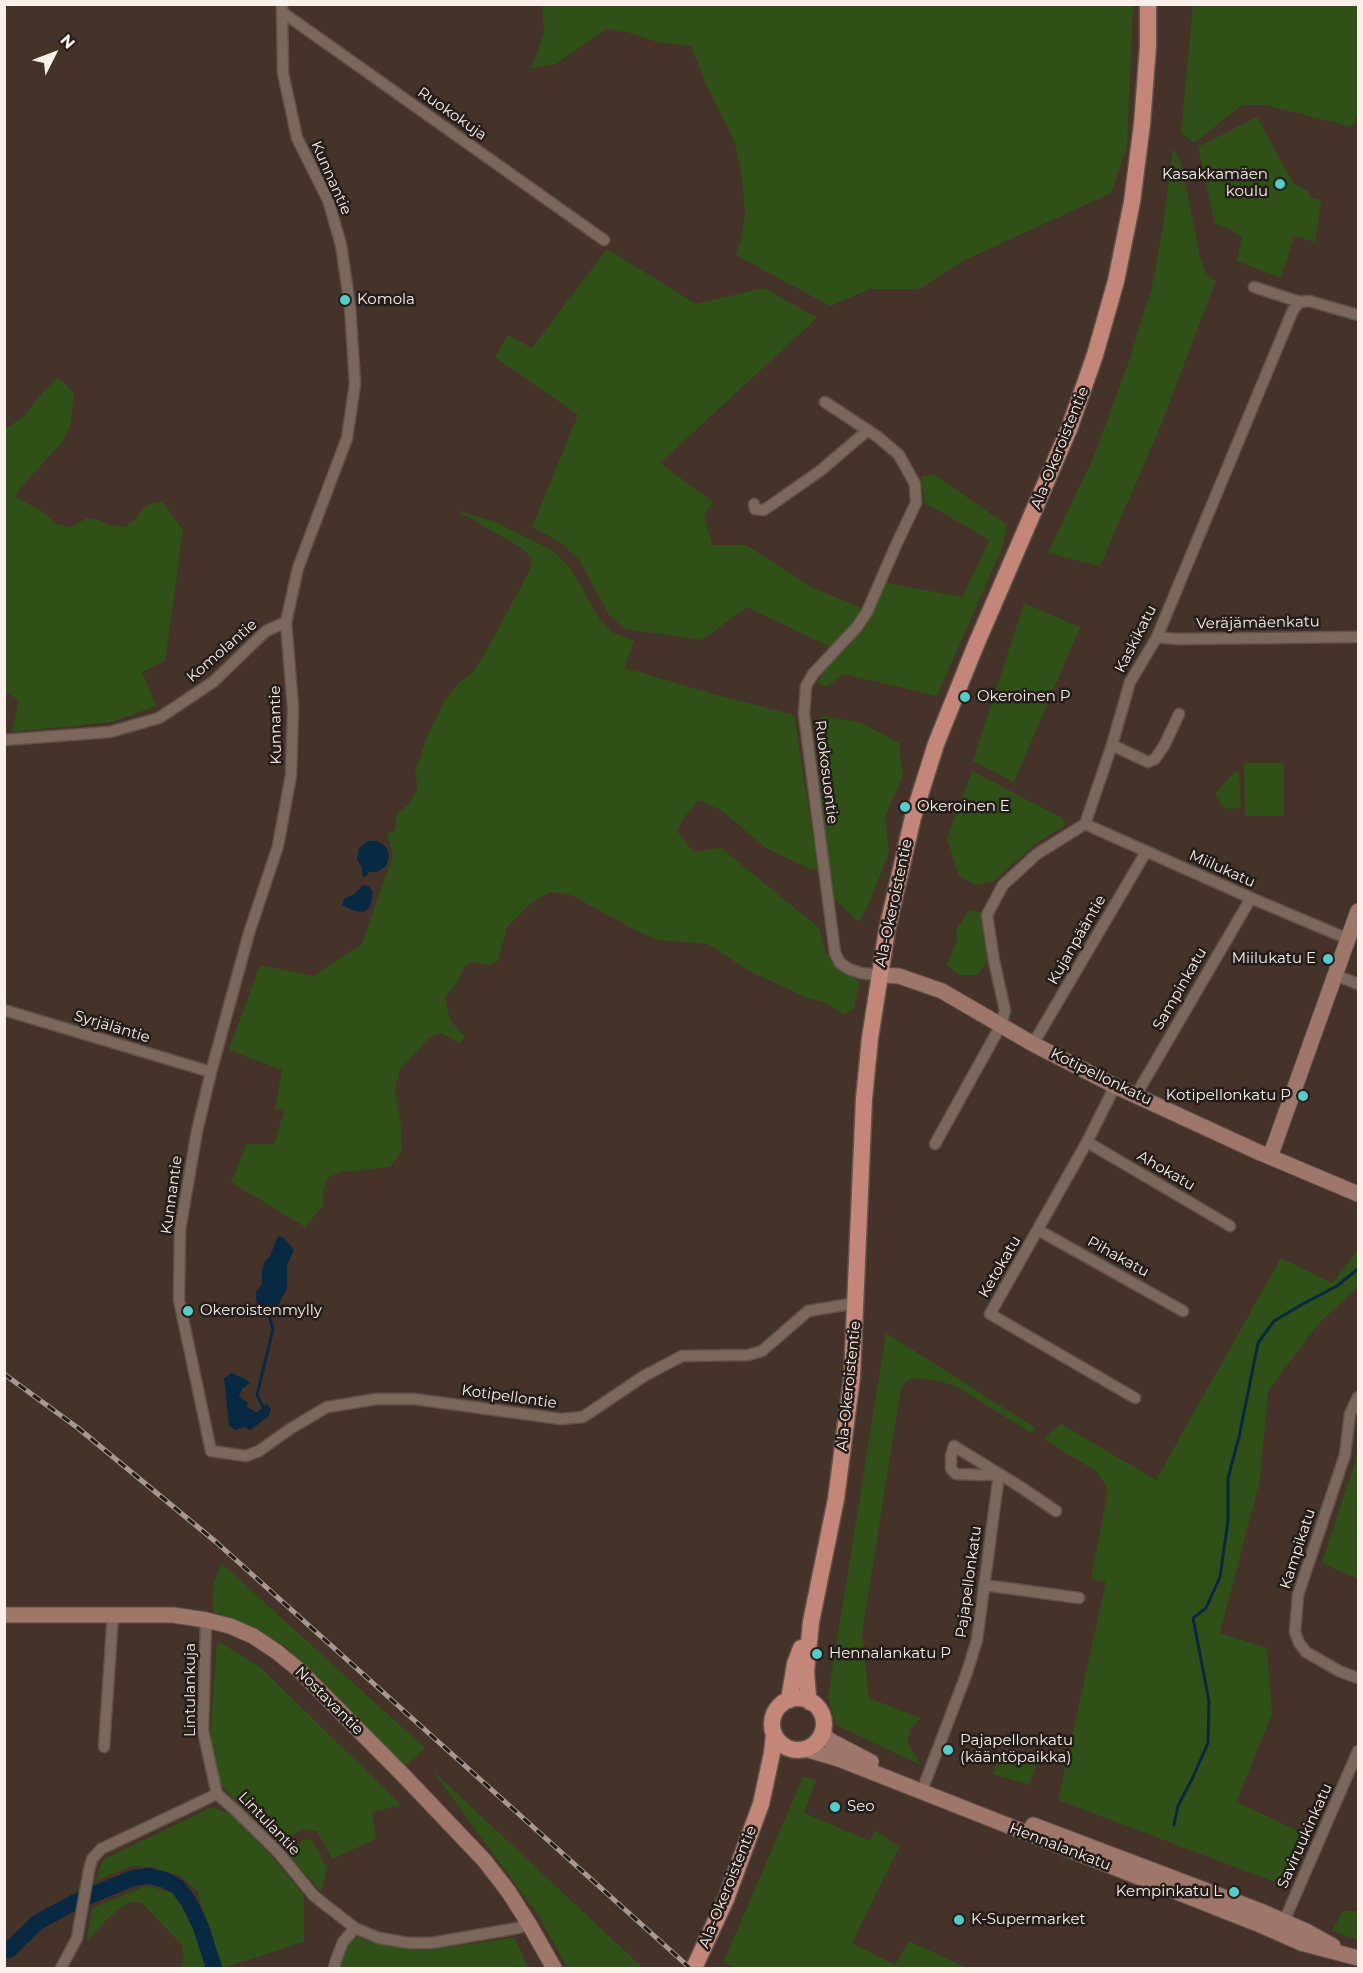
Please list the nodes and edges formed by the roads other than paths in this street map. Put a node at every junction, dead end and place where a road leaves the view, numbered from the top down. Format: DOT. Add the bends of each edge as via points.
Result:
graph roads {
  1 [pos="1148,4"];
  2 [pos="282,8"];
  3 [pos="604,240"];
  4 [pos="1254,287"];
  5 [pos="1296,306"];
  6 [pos="1359,315"];
  7 [pos="825,402"];
  8 [pos="868,430"];
  9 [pos="754,504"];
  10 [pos="286,622"];
  11 [pos="1157,637"];
  12 [pos="1359,638"];
  13 [pos="1179,714"];
  14 [pos="4,740"];
  15 [pos="1112,745"];
  16 [pos="1084,824"];
  17 [pos="1146,852"];
  18 [pos="1251,898"];
  19 [pos="1359,911"];
  20 [pos="1348,939"];
  21 [pos="879,975"];
  22 [pos="1335,975"];
  23 [pos="1359,984"];
  24 [pos="4,1010"];
  25 [pos="1001,1025"];
  26 [pos="1033,1044"];
  27 [pos="211,1072"];
  28 [pos="1115,1086"];
  29 [pos="1136,1095"];
  30 [pos="1087,1142"];
  31 [pos="935,1144"];
  32 [pos="1270,1157"];
  33 [pos="1359,1194"];
  34 [pos="1230,1226"];
  35 [pos="1038,1230"];
  36 [pos="856,1303"];
  37 [pos="1183,1311"];
  38 [pos="1359,1397"];
  39 [pos="1135,1398"];
  40 [pos="211,1451"];
  41 [pos="1056,1511"];
  42 [pos="984,1586"];
  43 [pos="1079,1598"];
  44 [pos="113,1614"];
  45 [pos="4,1615"];
  46 [pos="206,1620"];
  47 [pos="812,1622"];
  48 [pos="1359,1678"];
  49 [pos="789,1700"];
  50 [pos="810,1702"];
  51 [pos="822,1732"];
  52 [pos="774,1734"];
  53 [pos="104,1747"];
  54 [pos="798,1749"];
  55 [pos="1359,1751"];
  56 [pos="922,1788"];
  57 [pos="217,1794"];
  58 [pos="761,1804"];
  59 [pos="530,1924"];
  60 [pos="1281,1927"];
  61 [pos="355,1928"];
  62 [pos="1354,1956"];
  63 [pos="61,1968"];
  64 [pos="334,1968"];
  65 [pos="554,1968"];
  66 [pos="694,1968"];
  1 -- 21 [label="main road, Ala-Okeroistentie" via="1142,124 1116,281 1069,429 936,744 913,818"];
  2 -- 3 [label="street, Ruokokuja"];
  2 -- 10 [label="street, Kunnantie" via="283,73 297,138 328,200 341,245 355,384 347,438 298,568"];
  4 -- 5 [label="street"];
  5 -- 6 [label="street" via="1310,301"];
  5 -- 11 [label="street, Kaskikatu"];
  7 -- 8 [label="street, Ruokosuontie"];
  8 -- 9 [label="street" via="820,471 764,510 755,509"];
  8 -- 21 [label="street, Ruokosuontie" via="899,455 909,470 916,503 867,612 806,686 804,714 835,953 849,969"];
  10 -- 14 [label="street, Komolantie" via="266,631 213,682 159,718 110,732"];
  10 -- 27 [label="street, Kunnantie" via="293,708 291,776 278,846 249,933"];
  11 -- 12 [label="street, Veräjämäenkatu"];
  11 -- 15 [label="street, Kaskikatu" via="1130,682"];
  13 -- 15 [label="street" via="1155,759 1148,762"];
  15 -- 16 [label="street, Kaskikatu"];
  16 -- 17 [label="street, Miilukatu"];
  16 -- 25 [label="street" via="1038,854 1003,885 987,915 1005,1010"];
  17 -- 18 [label="street, Miilukatu"];
  17 -- 26 [label="street, Kujanpääntie"];
  18 -- 20 [label="street, Miilukatu"];
  18 -- 29 [label="street, Sampinkatu"];
  19 -- 20 [label="street"];
  20 -- 22 [label="street"];
  21 -- 25 [label="street, Kotipellonkatu" via="927,984"];
  21 -- 36 [label="main road, Ala-Okeroistentie" via="864,1099"];
  22 -- 23 [label="street"];
  22 -- 32 [label="street"];
  24 -- 27 [label="street, Syrjäläntie"];
  25 -- 26 [label="street, Kotipellonkatu"];
  25 -- 31 [label="street"];
  26 -- 28 [label="street, Kotipellonkatu"];
  27 -- 40 [label="street, Kunnantie" via="180,1230 179,1300"];
  28 -- 29 [label="street, Kotipellonkatu"];
  28 -- 30 [label="street, Ketokatu"];
  29 -- 32 [label="street, Kotipellonkatu"];
  30 -- 34 [label="street, Ahokatu"];
  30 -- 35 [label="street, Ketokatu"];
  32 -- 33 [label="street, Kotipellonkatu"];
  35 -- 37 [label="street, Pihakatu"];
  35 -- 39 [label="street, Ketokatu" via="990,1314"];
  36 -- 40 [label="street, Kotipellontie" via="808,1311 762,1351 748,1355 682,1356 644,1376 584,1417 561,1419 414,1399 377,1399 327,1407 246,1456"];
  36 -- 47 [label="main road, Ala-Okeroistentie" via="852,1377 836,1499"];
  38 -- 48 [label="street, Kampikatu" via="1350,1414 1345,1455 1298,1595 1295,1632 1306,1652"];
  41 -- 42 [label="street, Pajapellonkatu" via="999,1474"];
  42 -- 43 [label="street"];
  42 -- 56 [label="street, Pajapellonkatu" via="977,1640"];
  44 -- 45 [label="street, Nostavantie"];
  44 -- 46 [label="street, Nostavantie"];
  44 -- 53 [label="street"];
  46 -- 57 [label="street, Lintulankuja" via="203,1731"];
  46 -- 59 [label="street, Nostavantie" via="253,1636 299,1671 484,1860"];
  47 -- 49 [label="main road, Ala-Okeroistentie" via="795,1664"];
  47 -- 50 [label="main road, Ala-Okeroistentie" via="806,1672"];
  49 -- 50 [label="main road"];
  49 -- 52 [label="main road" via="776,1709"];
  50 -- 51 [label="main road" via="823,1719"];
  51 -- 54 [label="main road" via="817,1741"];
  51 -- 56 [label="street, Hennalankatu" via="855,1755"];
  52 -- 54 [label="main road" via="781,1744"];
  52 -- 58 [label="main road, Ala-Okeroistentie"];
  54 -- 56 [label="street, Hennalankatu"];
  54 -- 58 [label="main road, Ala-Okeroistentie"];
  55 -- 60 [label="street, Saviruukinkatu"];
  56 -- 60 [label="street, Hennalankatu"];
  57 -- 61 [label="street, Lintulantie" via="278,1852 314,1896"];
  57 -- 63 [label="street, Lintulantie" via="101,1849 92,1859 77,1938"];
  58 -- 66 [label="main road, Ala-Okeroistentie" via="726,1899"];
  59 -- 61 [label="street, Lintulantie" via="431,1943 380,1938"];
  59 -- 65 [label="street, Nostavantie"];
  60 -- 62 [label="street, Hennalankatu"];
  61 -- 64 [label="street" via="343,1942"];
}
